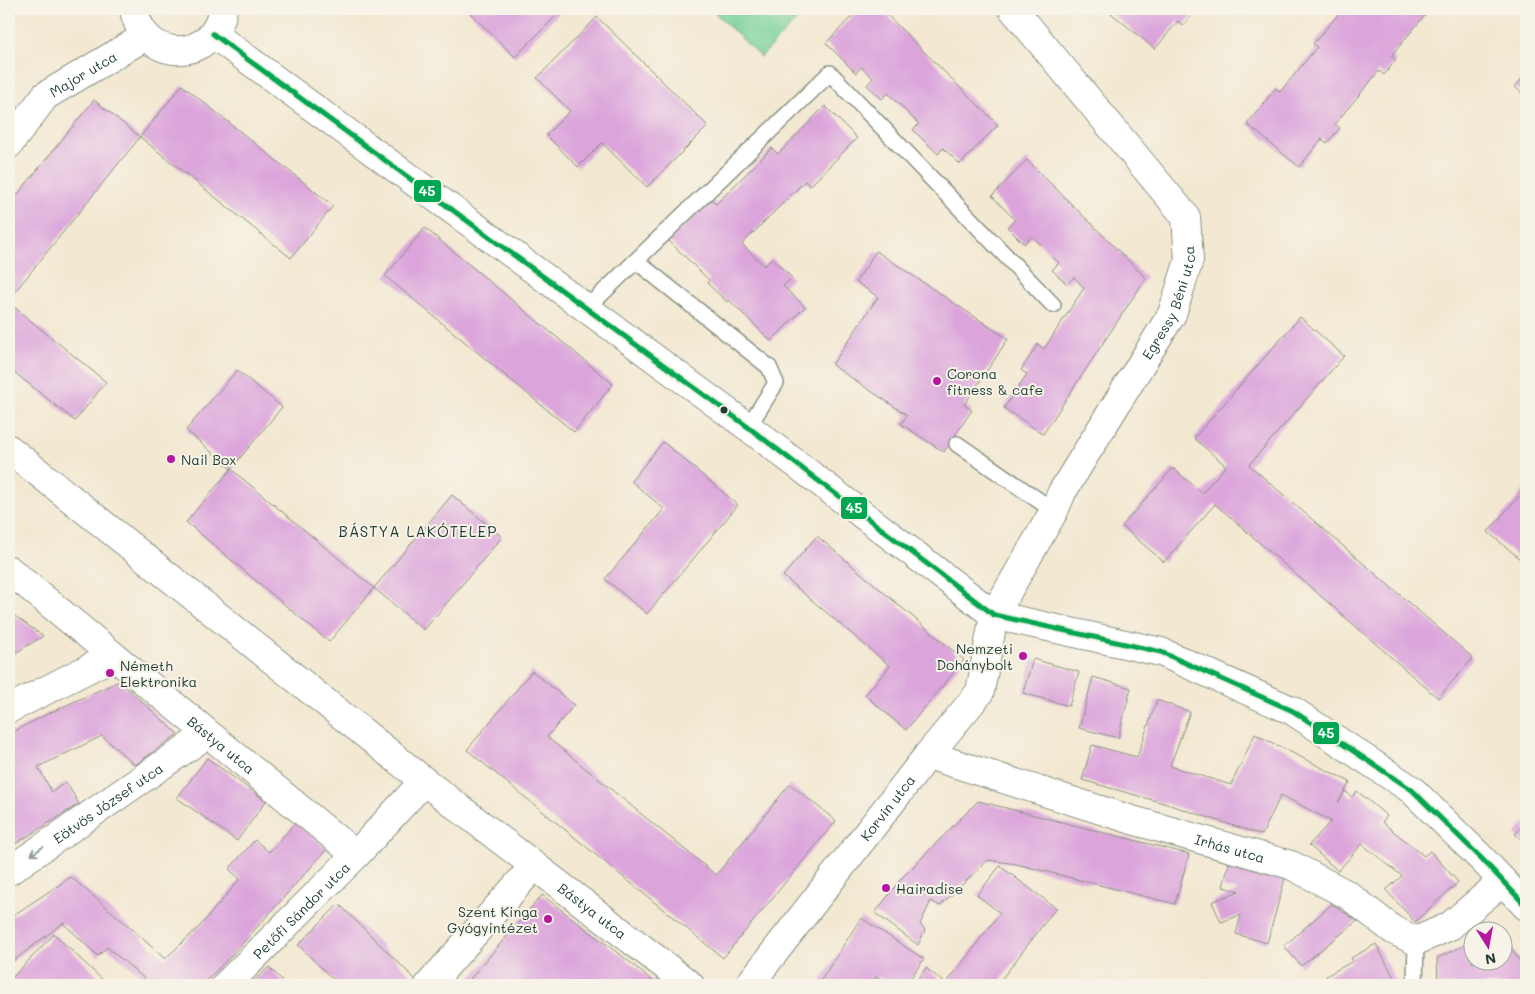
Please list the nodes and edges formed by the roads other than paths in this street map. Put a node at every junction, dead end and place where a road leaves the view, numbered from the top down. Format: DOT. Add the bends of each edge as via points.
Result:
graph roads {
  1 [pos="134,9"];
  2 [pos="223,9"];
  3 [pos="1013,9"];
  4 [pos="214,34"];
  5 [pos="146,36"];
  6 [pos="9,144"];
  7 [pos="636,261"];
  8 [pos="1053,305"];
  9 [pos="587,308"];
  10 [pos="748,427"];
  11 [pos="957,444"];
  12 [pos="9,449"];
  13 [pos="1054,511"];
  14 [pos="9,570"];
  15 [pos="994,615"];
  16 [pos="113,656"];
  17 [pos="9,709"];
  18 [pos="207,734"];
  19 [pos="928,755"];
  20 [pos="424,781"];
  21 [pos="356,855"];
  22 [pos="534,866"];
  23 [pos="9,871"];
  24 [pos="1503,881"];
  25 [pos="1526,906"];
  26 [pos="1416,942"];
  27 [pos="226,985"];
  28 [pos="429,985"];
  29 [pos="690,985"];
  30 [pos="749,985"];
  31 [pos="1415,985"];
  1 -- 5 [label="street" via="139,27"];
  2 -- 4 [label="street"];
  3 -- 13 [label="street, Egressy Béni utca" via="1186,217 1189,260 1172,314 1062,492"];
  4 -- 5 [label="street" via="196,47 174,50 154,43"];
  4 -- 9 [label="street"];
  5 -- 6 [label="street, Major utca" via="46,96"];
  7 -- 8 [label="lane" via="830,74"];
  7 -- 9 [label="lane"];
  7 -- 10 [label="lane" via="769,367 776,383"];
  9 -- 10 [label="street"];
  10 -- 15 [label="street"];
  11 -- 13 [label="lane"];
  12 -- 20 [label="street, Bástya utca"];
  13 -- 15 [label="street, Egressy Béni utca"];
  14 -- 16 [label="street, Bástya utca"];
  15 -- 19 [label="street, Korvin utca" via="980,692"];
  15 -- 24 [label="street" via="1161,652 1293,710 1412,790"];
  16 -- 17 [label="street"];
  16 -- 18 [label="street, Bástya utca"];
  18 -- 21 [label="street, Bástya utca"];
  18 -- 23 [label="street, Eötvös József utca, one-way"];
  19 -- 26 [label="street, Irhás utca" via="1132,820 1291,865 1348,895 1393,930"];
  19 -- 30 [label="street, Korvin utca"];
  20 -- 21 [label="street"];
  20 -- 22 [label="street, Bástya utca"];
  21 -- 27 [label="street, Petőfi Sándor utca"];
  22 -- 28 [label="street"];
  22 -- 29 [label="street, Bástya utca"];
  24 -- 25 [label="street"];
  24 -- 26 [label="street" via="1450,926"];
  26 -- 31 [label="lane"];
}
